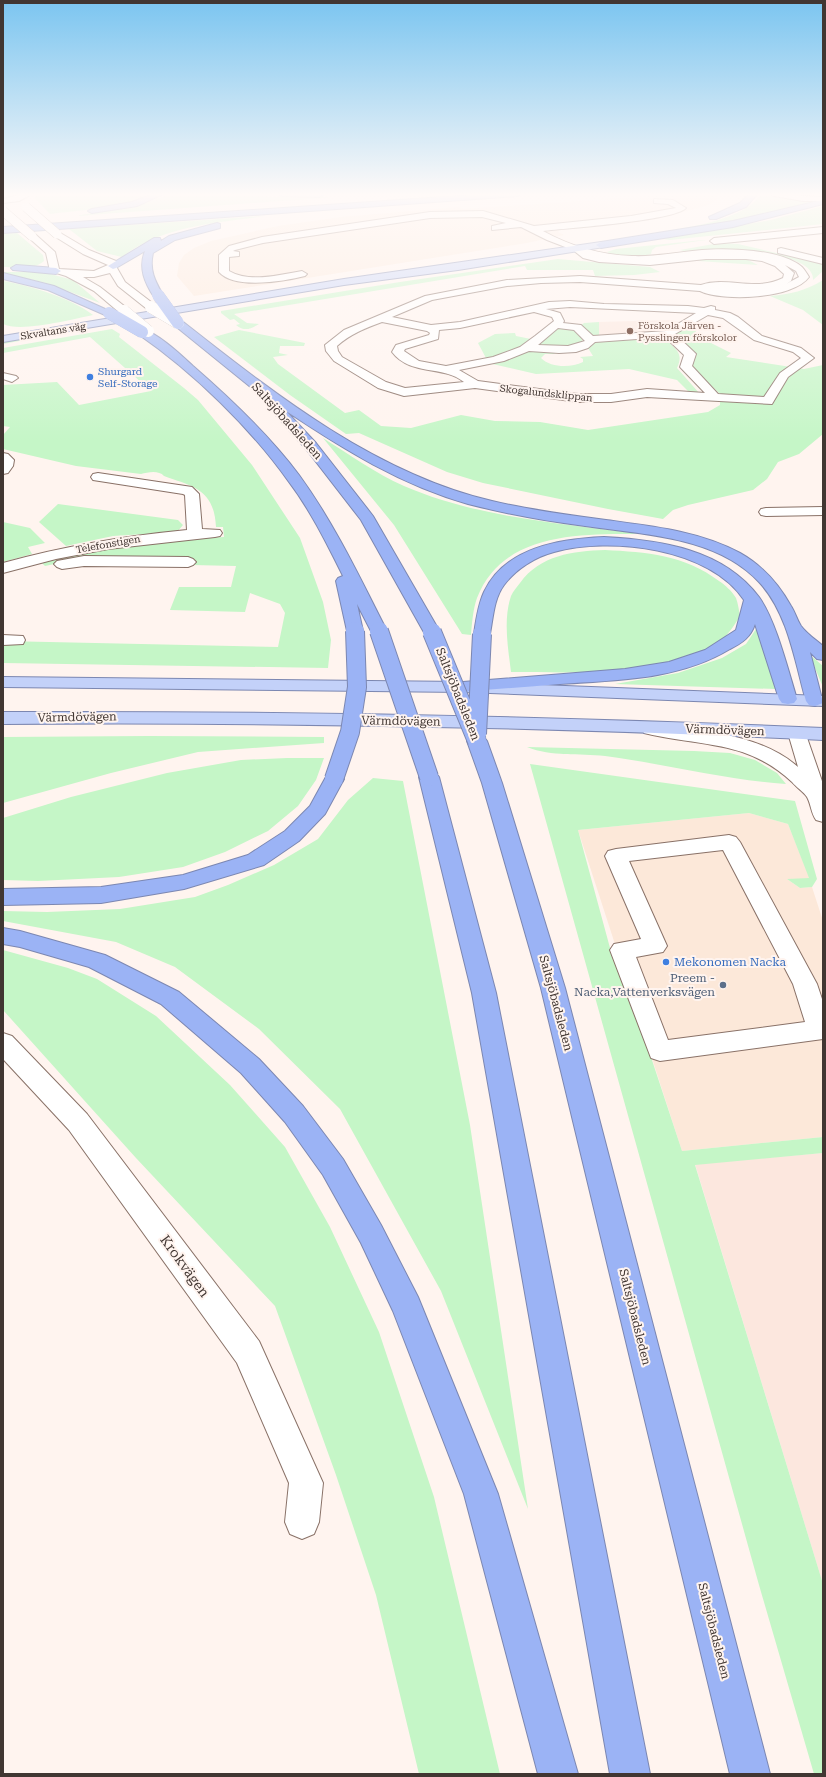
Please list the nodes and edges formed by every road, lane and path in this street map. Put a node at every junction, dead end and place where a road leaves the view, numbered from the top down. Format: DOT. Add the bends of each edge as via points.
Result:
graph roads {
  1 [pos="7,277"];
  2 [pos="74,277"];
  3 [pos="118,277"];
  4 [pos="148,277"];
  5 [pos="232,277"];
  6 [pos="283,277"];
  7 [pos="358,277"];
  8 [pos="383,277"];
  9 [pos="789,277"];
  10 [pos="804,277"];
  11 [pos="706,290"];
  12 [pos="533,308"];
  13 [pos="710,312"];
  14 [pos="380,318"];
  15 [pos="178,323"];
  16 [pos="555,325"];
  17 [pos="431,328"];
  18 [pos="3,329"];
  19 [pos="145,332"];
  20 [pos="668,334"];
  21 [pos="3,339"];
  22 [pos="590,339"];
  23 [pos="526,347"];
  24 [pos="449,369"];
  25 [pos="475,384"];
  26 [pos="257,386"];
  27 [pos="712,397"];
  28 [pos="3,458"];
  29 [pos="3,470"];
  30 [pos="98,477"];
  31 [pos="823,511"];
  32 [pos="766,512"];
  33 [pos="216,533"];
  34 [pos="195,534"];
  35 [pos="336,546"];
  36 [pos="188,562"];
  37 [pos="3,568"];
  38 [pos="23,574"];
  39 [pos="752,600"];
  40 [pos="793,628"];
  41 [pos="823,655"];
  42 [pos="3,674"];
  43 [pos="3,682"];
  44 [pos="136,683"];
  45 [pos="463,687"];
  46 [pos="788,699"];
  47 [pos="819,701"];
  48 [pos="3,718"];
  49 [pos="823,725"];
  50 [pos="640,727"];
  51 [pos="797,733"];
  52 [pos="823,734"];
  53 [pos="477,741"];
  54 [pos="815,793"];
  55 [pos="823,815"];
  56 [pos="3,897"];
  57 [pos="3,936"];
  58 [pos="821,1029"];
  59 [pos="3,1043"];
  60 [pos="302,1522"];
  61 [pos="558,1774"];
  62 [pos="630,1774"];
  63 [pos="750,1774"];
  1 -- 19 [label="highway, bridge" via="52,288"];
  2 -- 19 [label="street, bridge" via="97,289"];
  3 -- 15 [label="street, bridge" via="121,284 151,307"];
  4 -- 15 [label="highway, Saltsjöbadsleden, bridge"];
  5 -- 6 [label="street" via="264,280"];
  7 -- 18 [label="main road, Skvaltans väg" via="53,327"];
  8 -- 21 [label="main road, Skvaltans väg"];
  9 -- 11 [label="street, Skogalundsklippan" via="782,283 774,285 748,288 709,286"];
  10 -- 11 [label="street, Skogalundsklippan" via="800,283 782,290 743,293"];
  11 -- 13 [label="street" via="714,303"];
  11 -- 14 [label="street, Skogalundsklippan" via="587,280 534,280 429,298"];
  12 -- 13 [label="street, Skogalundsklippan" via="570,304"];
  12 -- 16 [label="street" via="556,316 559,319"];
  12 -- 17 [label="street, Skogalundsklippan" via="460,325"];
  13 -- 20 [label="street"];
  13 -- 27 [label="street, Skogalundsklippan" via="726,315 758,338 797,350 808,358 784,375 768,401"];
  14 -- 17 [label="street, Skogalundsklippan"];
  14 -- 25 [label="street, Skogalundsklippan" via="339,338 331,345 332,352 338,359 382,385 404,392"];
  15 -- 26 [label="highway, Saltsjöbadsleden"];
  16 -- 22 [label="street" via="577,327"];
  16 -- 23 [label="street, Skogalundsklippan"];
  17 -- 24 [label="street, Skogalundsklippan" via="435,332 434,337 400,347 398,352 414,364"];
  19 -- 35 [label="highway" via="216,393 274,452 300,486"];
  20 -- 22 [label="street"];
  20 -- 27 [label="street" via="689,352 686,367"];
  22 -- 23 [label="street" via="586,345 576,348"];
  23 -- 24 [label="street, Skogalundsklippan" via="511,356"];
  24 -- 25 [label="street, Skogalundsklippan"];
  25 -- 27 [label="street, Skogalundsklippan" via="578,398 611,398 648,393"];
  26 -- 40 [label="highway" via="366,456 429,487 508,509 690,539 724,552 752,567 766,581 781,600"];
  26 -- 53 [label="highway, Saltsjöbadsleden, bridge" via="311,446 368,519 432,632"];
  28 -- 29 [label="street" via="7,463"];
  30 -- 34 [label="street" via="187,490 192,494"];
  31 -- 32 [label="street"];
  33 -- 34 [label="street, Telefonstigen"];
  34 -- 37 [label="street, Telefonstigen" via="107,543"];
  35 -- 56 [label="highway, bridge" via="356,631 357,687 350,732 334,779 318,809 292,836 256,860 184,882 100,895"];
  35 -- 62 [label="highway, bridge" via="379,631 429,777 484,993"];
  36 -- 38 [label="street" via="84,561"];
  39 -- 45 [label="highway" via="742,634 725,646 686,662 642,672"];
  39 -- 46 [label="highway" via="768,637"];
  39 -- 53 [label="highway, bridge" via="736,579 727,572 708,562 654,546 627,542 570,543 528,556 497,584 487,607 482,634"];
  40 -- 41 [label="highway"];
  40 -- 47 [label="highway"];
  42 -- 44 [label="main road"];
  43 -- 44 [label="main road"];
  44 -- 45 [label="main road"];
  45 -- 46 [label="main road"];
  46 -- 47 [label="main road"];
  46 -- 51 [label="main road"];
  47 -- 49 [label="main road"];
  48 -- 50 [label="main road, Värmdövägen" via="217,717"];
  50 -- 51 [label="main road, Värmdövägen"];
  50 -- 54 [label="street" via="743,746 766,754 780,762"];
  51 -- 52 [label="main road, Värmdövägen"];
  51 -- 54 [label="street"];
  53 -- 63 [label="highway, Saltsjöbadsleden" via="553,988"];
  54 -- 55 [label="street"];
  57 -- 61 [label="highway" via="97,961 170,998 250,1066 294,1114 333,1167 371,1234 407,1307 481,1494"];
  58 -- 58 [label="street" via="805,984 729,842 616,856 655,946 622,950 660,1051"];
  59 -- 60 [label="street, Krokvägen" via="78,1122 248,1352 306,1483"];
}
